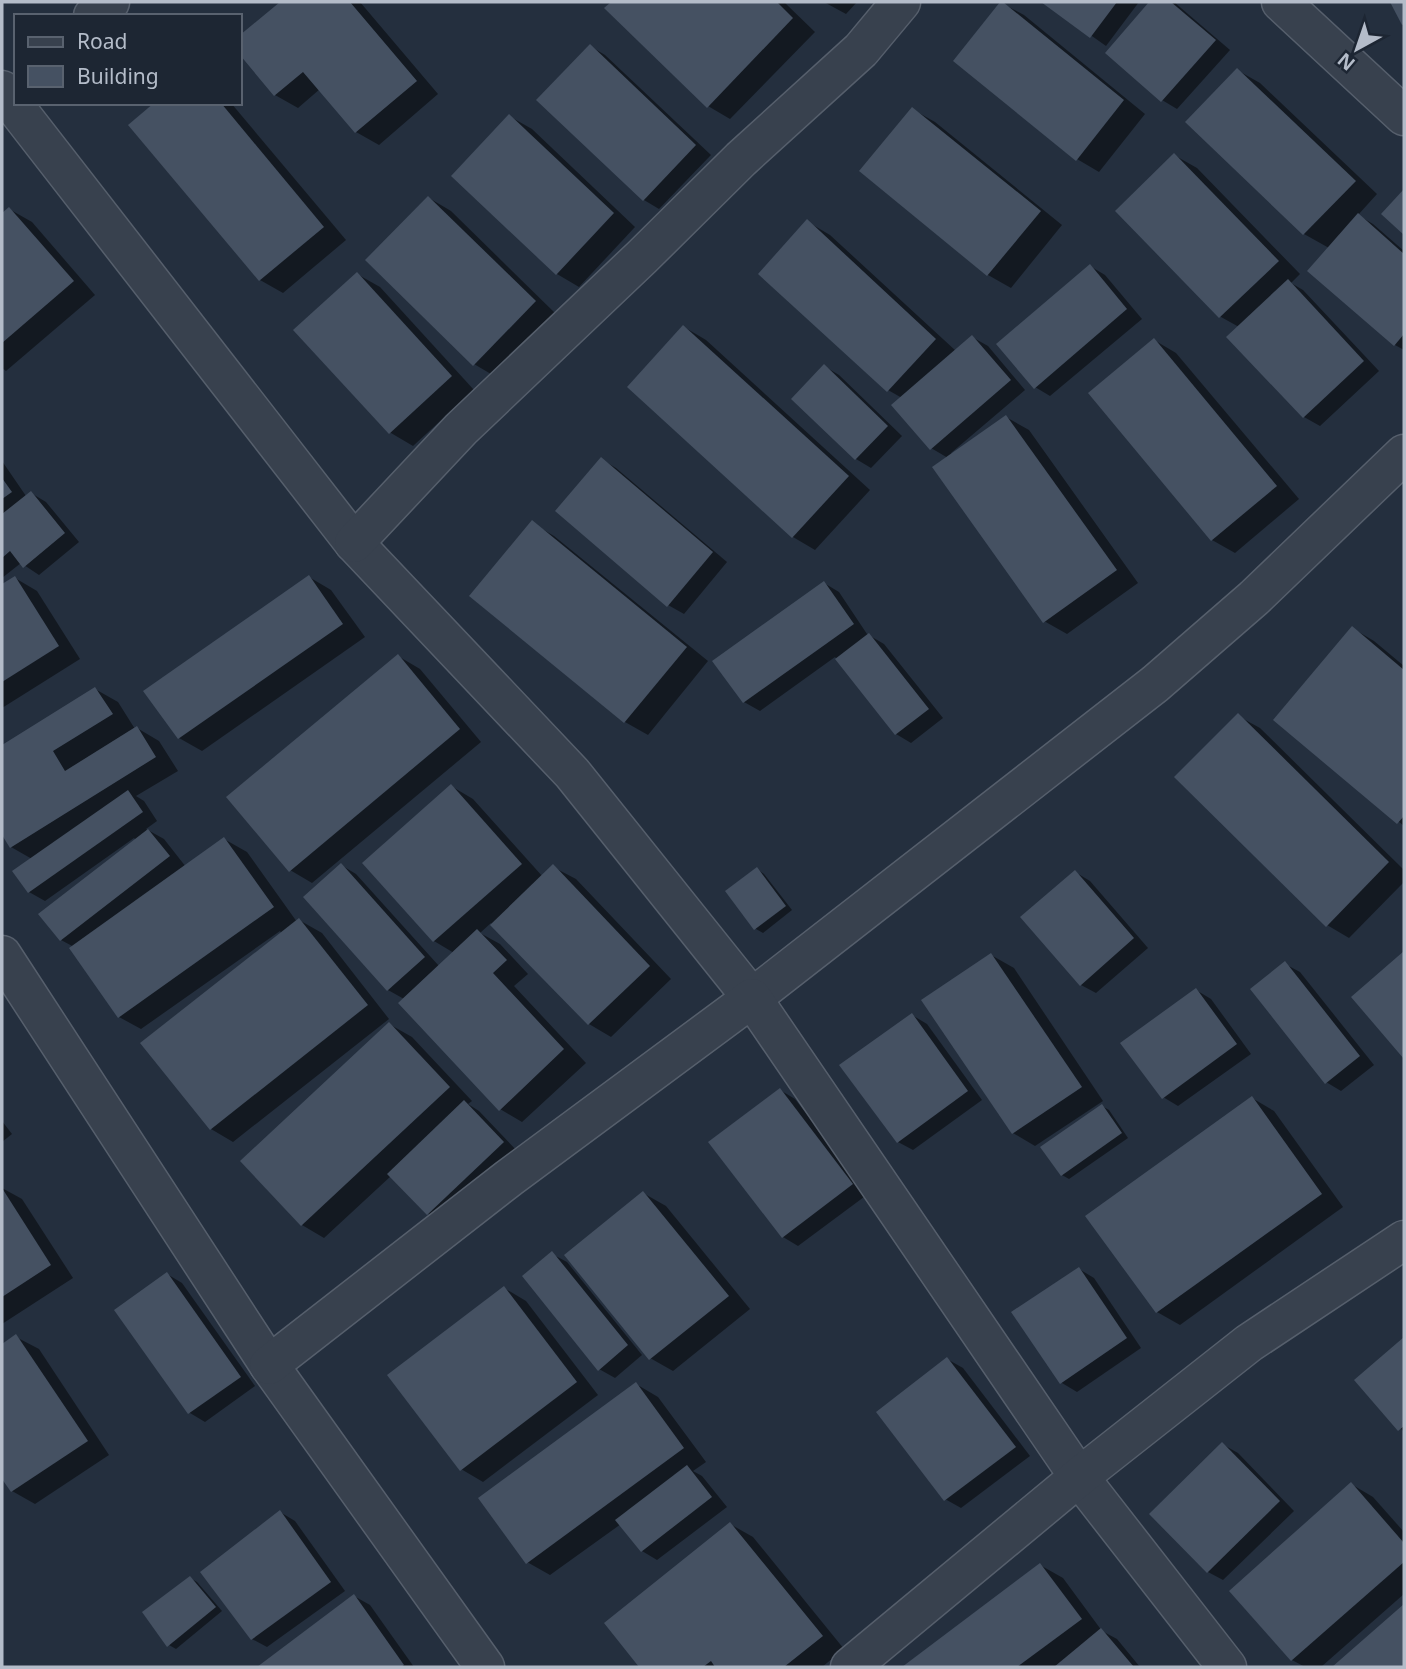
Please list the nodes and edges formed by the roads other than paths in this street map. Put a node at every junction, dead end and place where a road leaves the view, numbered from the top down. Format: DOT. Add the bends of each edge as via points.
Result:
graph roads {
  1 [pos="110,2"];
  2 [pos="901,2"];
  3 [pos="1281,2"];
  4 [pos="95,14"];
  5 [pos="2,90"];
  6 [pos="1404,117"];
  7 [pos="1404,454"];
  8 [pos="354,543"];
  9 [pos="2,955"];
  10 [pos="752,998"];
  11 [pos="1404,1240"];
  12 [pos="269,1365"];
  13 [pos="1079,1478"];
  14 [pos="485,1667"];
  15 [pos="850,1667"];
  16 [pos="1227,1667"];
  1 -- 4 [label="street"];
  2 -- 8 [label="street" via="861,50 461,429"];
  3 -- 6 [label="street"];
  5 -- 8 [label="street"];
  7 -- 10 [label="street" via="1254,598 1155,684"];
  8 -- 10 [label="street" via="572,773"];
  9 -- 12 [label="street"];
  10 -- 12 [label="street" via="509,1178"];
  10 -- 13 [label="street"];
  11 -- 13 [label="street" via="1249,1343"];
  12 -- 14 [label="street"];
  13 -- 15 [label="street"];
  13 -- 16 [label="street"];
}
